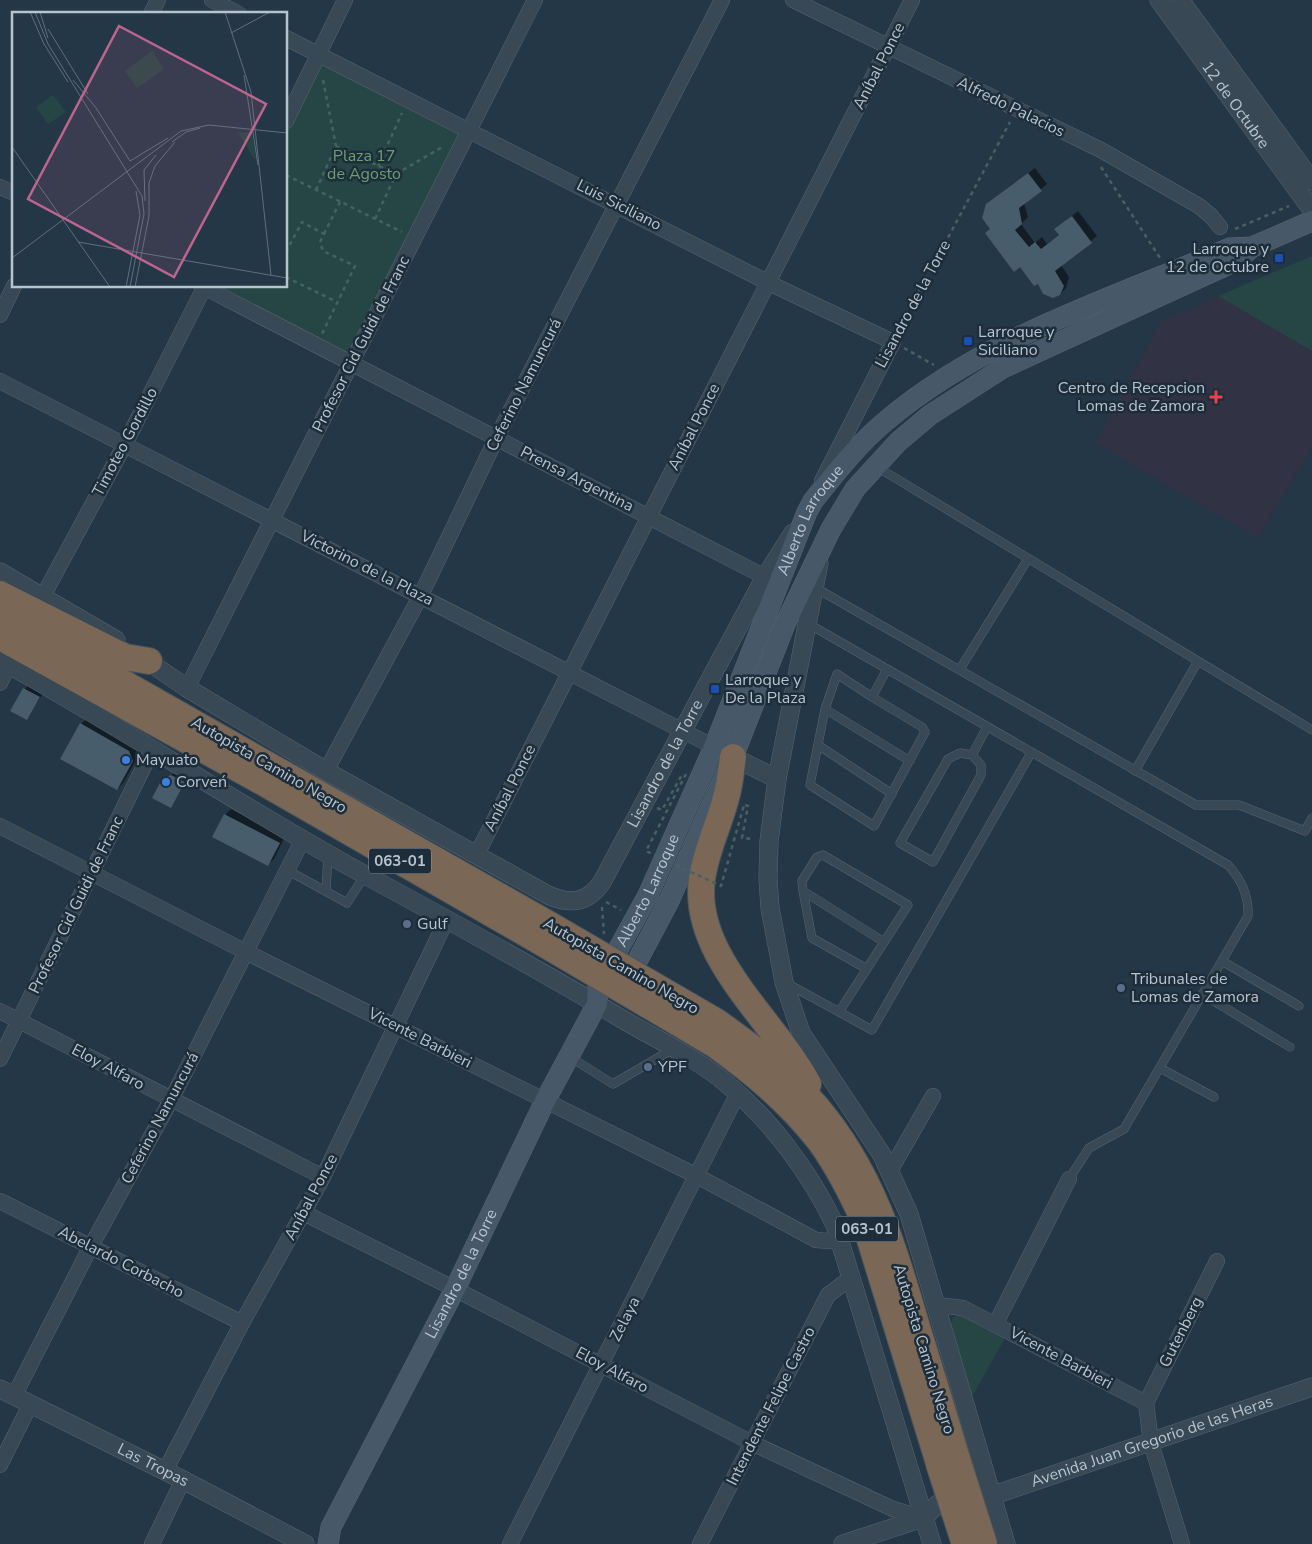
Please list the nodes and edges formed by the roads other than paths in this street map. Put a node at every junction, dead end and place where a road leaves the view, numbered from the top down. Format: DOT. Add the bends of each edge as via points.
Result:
graph roads {
  1 [pos="158,0"];
  2 [pos="212,0"];
  3 [pos="345,0"];
  4 [pos="536,0"];
  5 [pos="722,0"];
  6 [pos="793,0"];
  7 [pos="912,0"];
  8 [pos="1159,0"];
  9 [pos="1180,0"];
  10 [pos="152,12"];
  11 [pos="235,12"];
  12 [pos="288,39"];
  13 [pos="889,48"];
  14 [pos="318,54"];
  15 [pos="288,117"];
  16 [pos="469,131"];
  17 [pos="1312,181"];
  18 [pos="0,187"];
  19 [pos="12,193"];
  20 [pos="617,204"];
  21 [pos="1312,210"];
  22 [pos="1312,221"];
  23 [pos="1220,227"];
  24 [pos="1252,247"];
  25 [pos="767,282"];
  26 [pos="13,288"];
  27 [pos="203,288"];
  28 [pos="206,288"];
  29 [pos="0,315"];
  30 [pos="892,342"];
  31 [pos="352,362"];
  32 [pos="0,380"];
  33 [pos="497,437"];
  34 [pos="124,446"];
  35 [pos="875,466"];
  36 [pos="810,506"];
  37 [pos="650,516"];
  38 [pos="272,519"];
  39 [pos="822,547"];
  40 [pos="1028,559"];
  41 [pos="0,572"];
  42 [pos="765,577"];
  43 [pos="814,587"];
  44 [pos="0,594"];
  45 [pos="421,595"];
  46 [pos="43,596"];
  47 [pos="0,613"];
  48 [pos="807,623"];
  49 [pos="0,637"];
  50 [pos="149,661"];
  51 [pos="1198,661"];
  52 [pos="5,662"];
  53 [pos="887,669"];
  54 [pos="960,669"];
  55 [pos="570,671"];
  56 [pos="0,684"];
  57 [pos="187,688"];
  58 [pos="872,697"];
  59 [pos="825,709"];
  60 [pos="987,727"];
  61 [pos="682,730"];
  62 [pos="1312,730"];
  63 [pos="818,745"];
  64 [pos="152,750"];
  65 [pos="724,752"];
  66 [pos="1031,753"];
  67 [pos="972,755"];
  68 [pos="910,762"];
  69 [pos="326,771"];
  70 [pos="1135,771"];
  71 [pos="777,779"];
  72 [pos="892,794"];
  73 [pos="1312,818"];
  74 [pos="0,826"];
  75 [pos="303,838"];
  76 [pos="328,853"];
  77 [pos="477,854"];
  78 [pos="287,870"];
  79 [pos="92,873"];
  80 [pos="365,874"];
  81 [pos="803,891"];
  82 [pos="326,892"];
  83 [pos="447,918"];
  84 [pos="545,934"];
  85 [pos="884,942"];
  86 [pos="246,952"];
  87 [pos="1222,961"];
  88 [pos="867,969"];
  89 [pos="784,982"];
  90 [pos="1202,994"];
  91 [pos="597,1004"];
  92 [pos="1299,1006"];
  93 [pos="0,1011"];
  94 [pos="839,1012"];
  95 [pos="19,1020"];
  96 [pos="396,1025"];
  97 [pos="715,1033"];
  98 [pos="1290,1047"];
  99 [pos="673,1049"];
  100 [pos="569,1056"];
  101 [pos="0,1059"];
  102 [pos="1160,1068"];
  103 [pos="738,1093"];
  104 [pos="934,1096"];
  105 [pos="1214,1097"];
  106 [pos="171,1100"];
  107 [pos="545,1101"];
  108 [pos="826,1118"];
  109 [pos="890,1171"];
  110 [pos="697,1176"];
  111 [pos="323,1177"];
  112 [pos="1069,1179"];
  113 [pos="0,1201"];
  114 [pos="304,1213"];
  115 [pos="842,1242"];
  116 [pos="90,1248"];
  117 [pos="1217,1262"];
  118 [pos="852,1277"];
  119 [pos="455,1289"];
  120 [pos="937,1305"];
  121 [pos="242,1323"];
  122 [pos="996,1324"];
  123 [pos="602,1365"];
  124 [pos="1311,1390"];
  125 [pos="7,1393"];
  126 [pos="1146,1402"];
  127 [pos="30,1405"];
  128 [pos="752,1443"];
  129 [pos="1151,1443"];
  130 [pos="948,1461"];
  131 [pos="0,1465"];
  132 [pos="166,1471"];
  133 [pos="183,1480"];
  134 [pos="991,1496"];
  135 [pos="924,1518"];
  136 [pos="152,1544"];
  137 [pos="304,1544"];
  138 [pos="328,1544"];
  139 [pos="510,1544"];
  140 [pos="700,1544"];
  141 [pos="844,1544"];
  142 [pos="932,1544"];
  143 [pos="964,1544"];
  144 [pos="984,1544"];
  145 [pos="1006,1544"];
  146 [pos="1182,1544"];
  1 -- 10 [label="street"];
  2 -- 11 [label="street"];
  3 -- 14 [label="street"];
  4 -- 16 [label="street, Profesor Cid Guidi de Franc"];
  5 -- 20 [label="street, Ceferino Namuncurá"];
  6 -- 13 [label="street, Alfredo Palacios"];
  7 -- 13 [label="street, Aníbal Ponce"];
  8 -- 21 [label="street, 12 de Octubre"];
  9 -- 17 [label="street, 12 de Octubre"];
  12 -- 14 [label="street, Luis Siciliano"];
  13 -- 23 [label="street, Alfredo Palacios" via="1101,150 1171,188 1211,216"];
  13 -- 25 [label="street, Aníbal Ponce"];
  14 -- 15 [label="street"];
  14 -- 16 [label="street, Luis Siciliano"];
  16 -- 20 [label="street, Luis Siciliano"];
  16 -- 31 [label="street, Profesor Cid Guidi de Franc"];
  18 -- 19 [label="street"];
  20 -- 25 [label="street, Luis Siciliano"];
  20 -- 33 [label="street, Ceferino Namuncurá"];
  22 -- 24 [label="main road, Alberto Larroque"];
  24 -- 35 [label="main road, Alberto Larroque" via="1236,261 1003,368 930,414"];
  24 -- 36 [label="main road, Alberto Larroque" via="1230,248 1030,331 951,374 915,398 864,441"];
  25 -- 30 [label="street, Luis Siciliano"];
  25 -- 37 [label="street, Aníbal Ponce"];
  26 -- 29 [label="street"];
  27 -- 34 [label="street, Timoteo Gordillo"];
  28 -- 31 [label="street, Prensa Argentina"];
  30 -- 36 [label="street, Lisandro de la Torre"];
  31 -- 33 [label="street, Prensa Argentina"];
  31 -- 38 [label="street, Profesor Cid Guidi de Franc"];
  32 -- 34 [label="street, Victorino de la Plaza"];
  33 -- 37 [label="street, Prensa Argentina"];
  33 -- 45 [label="street, Ceferino Namuncurá"];
  34 -- 38 [label="street, Victorino de la Plaza"];
  34 -- 46 [label="street, Timoteo Gordillo"];
  35 -- 39 [label="main road, Alberto Larroque" via="855,489"];
  35 -- 40 [label="lane"];
  36 -- 42 [label="street, Lisandro de la Torre"];
  36 -- 65 [label="main road, Alberto Larroque"];
  37 -- 42 [label="street, Prensa Argentina"];
  37 -- 55 [label="street, Aníbal Ponce"];
  38 -- 45 [label="street, Victorino de la Plaza"];
  38 -- 57 [label="street, Profesor Cid Guidi de Franc"];
  39 -- 43 [label="street"];
  39 -- 65 [label="main road, Alberto Larroque"];
  40 -- 51 [label="lane"];
  40 -- 54 [label="lane"];
  41 -- 46 [label="street"];
  42 -- 61 [label="street, Lisandro de la Torre"];
  43 -- 48 [label="street"];
  43 -- 54 [label="lane"];
  44 -- 50 [label="highway" via="125,657"];
  45 -- 55 [label="street, Victorino de la Plaza"];
  45 -- 69 [label="street, Ceferino Namuncurá"];
  46 -- 50 [label="street"];
  47 -- 84 [label="highway, Autopista Camino Negro / 063-01"];
  48 -- 53 [label="lane"];
  48 -- 71 [label="street"];
  49 -- 84 [label="highway, Autopista Camino Negro / 063-01"];
  50 -- 57 [label="street"];
  51 -- 62 [label="lane"];
  51 -- 70 [label="lane"];
  52 -- 56 [label="street"];
  52 -- 64 [label="street"];
  53 -- 58 [label="lane"];
  53 -- 60 [label="lane"];
  54 -- 70 [label="lane"];
  55 -- 61 [label="street, Victorino de la Plaza"];
  55 -- 77 [label="street, Aníbal Ponce"];
  57 -- 69 [label="street"];
  58 -- 59 [label="lane" via="837,674"];
  58 -- 68 [label="lane" via="922,727 925,732"];
  59 -- 63 [label="lane"];
  59 -- 68 [label="lane"];
  60 -- 66 [label="lane"];
  60 -- 67 [label="lane"];
  61 -- 65 [label="street, Victorino de la Plaza"];
  61 -- 77 [label="street, Lisandro de la Torre" via="593,895 584,900 559,900"];
  63 -- 72 [label="lane"];
  63 -- 72 [label="lane" via="810,784 874,826"];
  64 -- 75 [label="street"];
  64 -- 79 [label="street, Profesor Cid Guidi de Franc"];
  65 -- 71 [label="street"];
  65 -- 91 [label="main road, Alberto Larroque" via="598,986"];
  65 -- 91 [label="main road, Alberto Larroque" via="646,947 618,997"];
  65 -- 108 [label="highway" via="726,798 709,846 702,880 702,914 710,940 802,1072"];
  66 -- 87 [label="lane" via="1233,870 1249,904 1248,916"];
  66 -- 94 [label="lane" via="872,1030"];
  67 -- 67 [label="lane" via="960,753 948,759 900,843 933,862 981,775 981,765"];
  68 -- 72 [label="lane"];
  69 -- 77 [label="street"];
  70 -- 73 [label="lane" via="1196,805 1239,804 1305,831"];
  71 -- 89 [label="street" via="768,879"];
  74 -- 79 [label="street, Vicente Barbieri"];
  75 -- 76 [label="street"];
  75 -- 78 [label="street, Ceferino Namuncurá"];
  76 -- 80 [label="street"];
  76 -- 82 [label="lane"];
  78 -- 82 [label="lane"];
  78 -- 86 [label="street, Ceferino Namuncurá"];
  79 -- 86 [label="street, Vicente Barbieri"];
  79 -- 95 [label="street, Profesor Cid Guidi de Franc"];
  80 -- 82 [label="lane" via="347,903"];
  80 -- 83 [label="street"];
  81 -- 85 [label="lane"];
  81 -- 85 [label="lane" via="802,880 817,857 823,855 908,905"];
  81 -- 88 [label="lane" via="812,938"];
  83 -- 91 [label="street"];
  83 -- 96 [label="street, Aníbal Ponce"];
  84 -- 97 [label="highway, Autopista Camino Negro / 063-01, bridge"];
  85 -- 88 [label="lane"];
  86 -- 96 [label="street, Vicente Barbieri"];
  86 -- 106 [label="street, Ceferino Namuncurá"];
  87 -- 90 [label="lane"];
  87 -- 92 [label="lane"];
  88 -- 94 [label="lane"];
  89 -- 94 [label="lane"];
  89 -- 109 [label="street" via="794,1018 810,1049 871,1137"];
  90 -- 98 [label="lane"];
  90 -- 102 [label="lane"];
  91 -- 99 [label="street"];
  91 -- 100 [label="main road, Lisandro de la Torre"];
  93 -- 95 [label="street, Eloy Alfaro"];
  95 -- 101 [label="street, Profesor Cid Guidi de Franc"];
  95 -- 106 [label="street, Eloy Alfaro"];
  96 -- 107 [label="street, Vicente Barbieri"];
  96 -- 111 [label="street, Aníbal Ponce"];
  97 -- 108 [label="highway, Autopista Camino Negro / 063-01" via="750,1045 785,1075"];
  97 -- 130 [label="highway, Autopista Camino Negro / 063-01" via="787,1102 820,1141 846,1184 864,1220"];
  99 -- 100 [label="lane" via="613,1084"];
  99 -- 103 [label="street"];
  100 -- 107 [label="main road, Lisandro de la Torre"];
  102 -- 105 [label="lane"];
  102 -- 112 [label="lane" via="1124,1129 1089,1148"];
  103 -- 110 [label="street, Zelaya"];
  103 -- 115 [label="street" via="801,1168 824,1202"];
  104 -- 109 [label="street"];
  106 -- 111 [label="street, Eloy Alfaro"];
  106 -- 116 [label="street, Ceferino Namuncurá"];
  107 -- 110 [label="street, Vicente Barbieri"];
  107 -- 119 [label="main road, Lisandro de la Torre"];
  108 -- 130 [label="highway, Autopista Camino Negro / 063-01" via="866,1180 882,1214"];
  109 -- 120 [label="street" via="909,1214"];
  110 -- 115 [label="street, Vicente Barbieri" via="816,1240"];
  110 -- 123 [label="street, Zelaya"];
  111 -- 114 [label="street, Aníbal Ponce"];
  112 -- 122 [label="street"];
  113 -- 116 [label="street, Abelardo Corbacho"];
  114 -- 119 [label="street, Eloy Alfaro"];
  114 -- 121 [label="street, Aníbal Ponce"];
  115 -- 118 [label="street"];
  116 -- 121 [label="street, Abelardo Corbacho"];
  116 -- 125 [label="street, Ceferino Namuncurá"];
  117 -- 126 [label="street, Gutenberg"];
  118 -- 128 [label="street, Intendente Felipe Castro" via="828,1295"];
  118 -- 135 [label="street"];
  119 -- 123 [label="street, Eloy Alfaro"];
  119 -- 138 [label="main road, Lisandro de la Torre" via="332,1527"];
  120 -- 122 [label="street, Vicente Barbieri" via="963,1308"];
  120 -- 134 [label="street"];
  121 -- 132 [label="street, Aníbal Ponce"];
  122 -- 126 [label="street, Vicente Barbieri"];
  123 -- 128 [label="street, Eloy Alfaro"];
  123 -- 139 [label="street, Zelaya"];
  124 -- 129 [label="street, Avenida Juan Gregorio de las Heras"];
  125 -- 127 [label="street, Las Tropas"];
  126 -- 129 [label="street"];
  127 -- 131 [label="street"];
  127 -- 132 [label="street, Las Tropas"];
  128 -- 135 [label="street, Eloy Alfaro" via="892,1509"];
  128 -- 140 [label="street, Intendente Felipe Castro"];
  129 -- 134 [label="street, Avenida Juan Gregorio de las Heras"];
  129 -- 146 [label="street"];
  130 -- 143 [label="highway, Autopista Camino Negro / 063-01, bridge"];
  130 -- 144 [label="highway, Autopista Camino Negro / 063-01, bridge"];
  132 -- 133 [label="street, Las Tropas"];
  133 -- 136 [label="street"];
  133 -- 137 [label="street, Las Tropas"];
  134 -- 135 [label="street, Avenida Juan Gregorio de las Heras" via="973,1492 938,1504"];
  134 -- 145 [label="street"];
  135 -- 141 [label="street, Avenida Juan Gregorio de las Heras"];
  135 -- 142 [label="street"];
}
